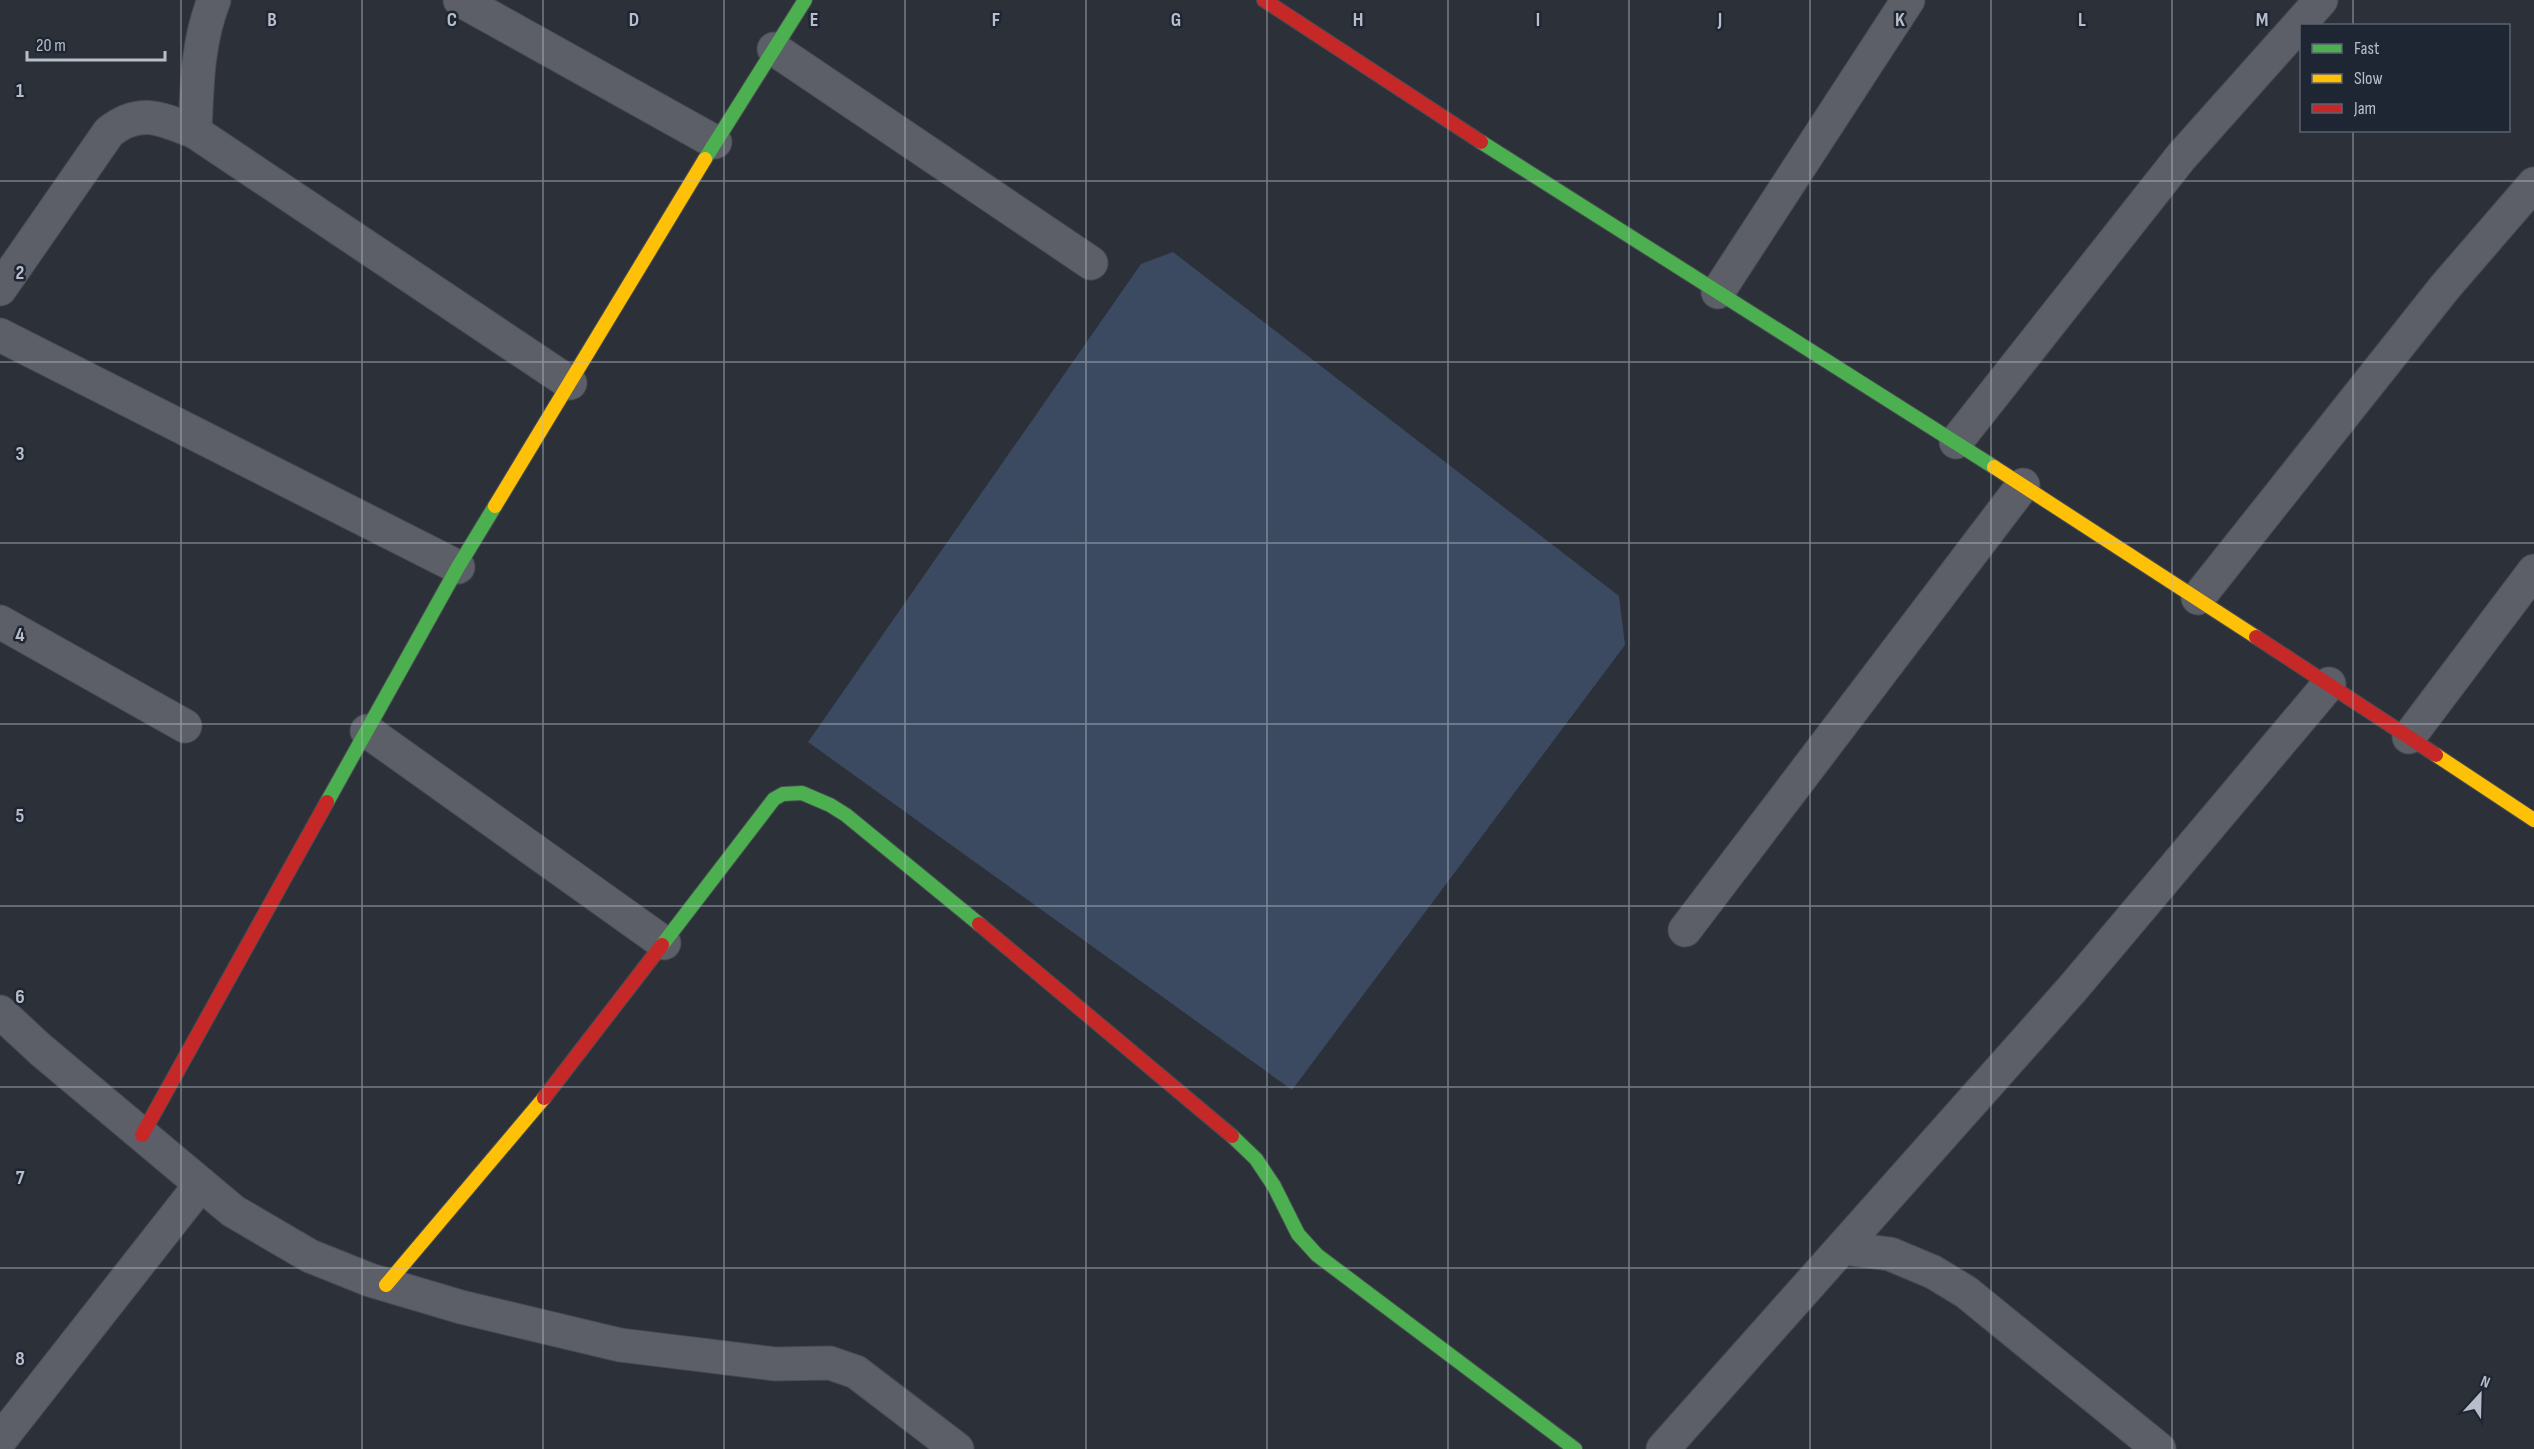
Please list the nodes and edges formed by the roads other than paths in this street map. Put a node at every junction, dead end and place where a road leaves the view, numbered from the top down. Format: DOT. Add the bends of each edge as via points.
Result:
graph roads {
  1 [pos="214,0"];
  2 [pos="460,0"];
  3 [pos="805,0"];
  4 [pos="1264,0"];
  5 [pos="1908,0"];
  6 [pos="2321,0"];
  7 [pos="774,49"];
  8 [pos="195,132"];
  9 [pos="715,142"];
  10 [pos="2528,204"];
  11 [pos="1091,263"];
  12 [pos="0,290"];
  13 [pos="1718,292"];
  14 [pos="0,335"];
  15 [pos="570,383"];
  16 [pos="1956,442"];
  17 [pos="2024,485"];
  18 [pos="458,567"];
  19 [pos="2534,571"];
  20 [pos="2198,598"];
  21 [pos="0,622"];
  22 [pos="2329,684"];
  23 [pos="185,726"];
  24 [pos="367,731"];
  25 [pos="2409,737"];
  26 [pos="2534,819"];
  27 [pos="1685,930"];
  28 [pos="664,943"];
  29 [pos="1,1015"];
  30 [pos="142,1135"];
  31 [pos="201,1184"];
  32 [pos="1843,1248"];
  33 [pos="386,1285"];
  34 [pos="0,1440"];
  35 [pos="957,1449"];
  36 [pos="1575,1449"];
  37 [pos="1664,1449"];
  38 [pos="2158,1449"];
  1 -- 8 [label="street" via="204,24 198,59"];
  2 -- 9 [label="street"];
  3 -- 7 [label="street"];
  4 -- 13 [label="street"];
  5 -- 13 [label="street"];
  6 -- 16 [label="street" via="2181,157"];
  7 -- 9 [label="street"];
  7 -- 11 [label="street"];
  8 -- 12 [label="street" via="160,118 140,117 122,122 109,132"];
  8 -- 15 [label="street"];
  9 -- 15 [label="street"];
  10 -- 20 [label="street" via="2445,287"];
  13 -- 16 [label="street"];
  14 -- 18 [label="street"];
  15 -- 18 [label="street"];
  16 -- 17 [label="street"];
  17 -- 20 [label="street"];
  17 -- 27 [label="street"];
  18 -- 24 [label="street"];
  19 -- 25 [label="street"];
  20 -- 22 [label="street"];
  21 -- 23 [label="street"];
  22 -- 25 [label="street"];
  22 -- 32 [label="street" via="2073,988"];
  24 -- 28 [label="street"];
  24 -- 30 [label="street"];
  25 -- 26 [label="street"];
  28 -- 33 [label="street" via="552,1089"];
  28 -- 36 [label="street" via="774,798 782,793 800,793 821,799 846,815 1107,1029 1232,1136 1256,1159 1298,1234 1317,1255"];
  29 -- 30 [label="street"];
  30 -- 31 [label="street"];
  31 -- 33 [label="street" via="233,1211 310,1256"];
  31 -- 34 [label="street"];
  32 -- 37 [label="street"];
  32 -- 38 [label="street" via="1890,1254 1934,1272 1966,1292"];
  33 -- 35 [label="street" via="620,1345 775,1364 843,1366"];
}
